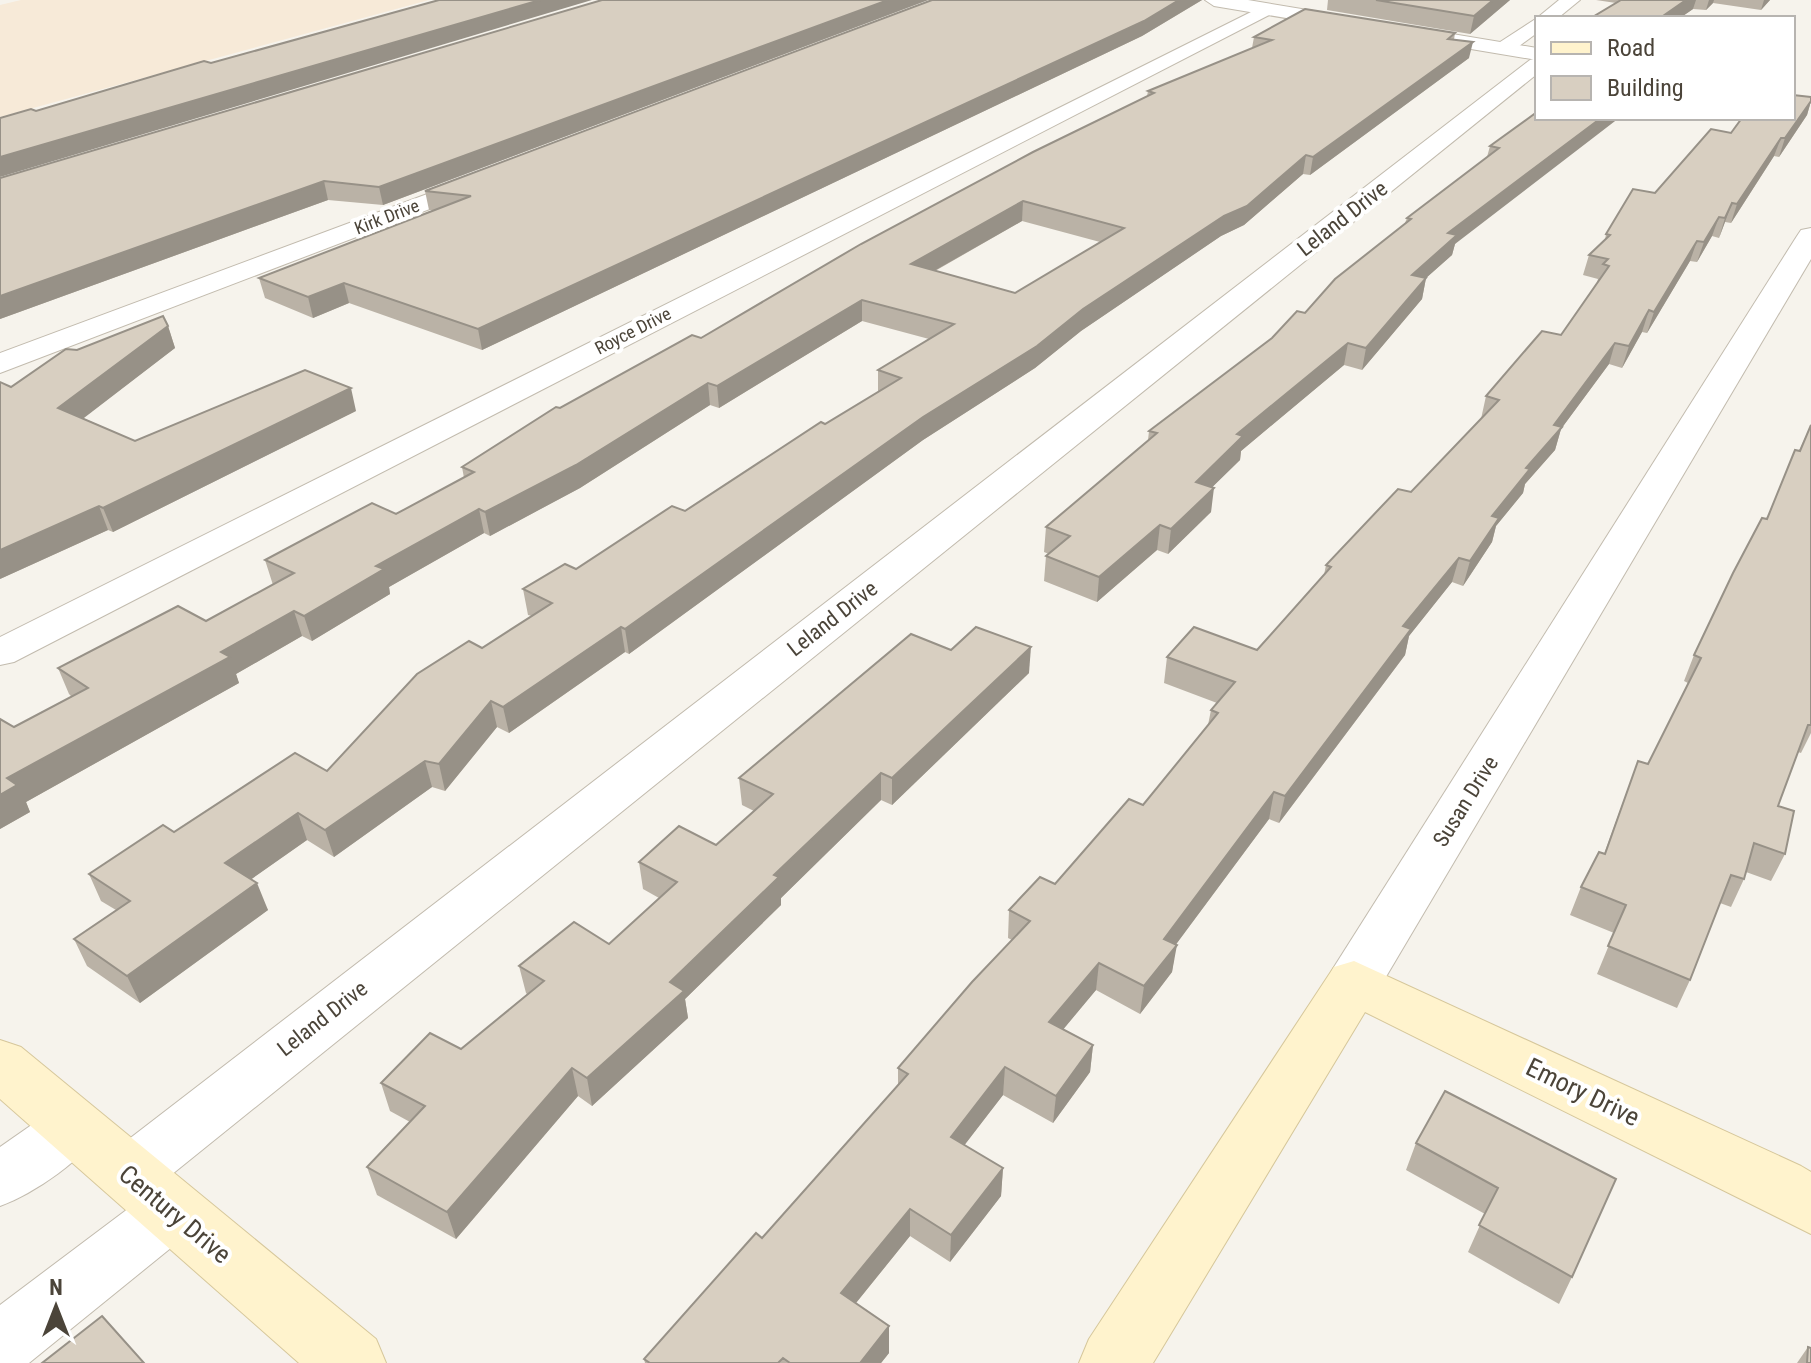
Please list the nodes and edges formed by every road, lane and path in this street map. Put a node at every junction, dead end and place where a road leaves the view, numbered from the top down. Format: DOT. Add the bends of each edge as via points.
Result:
graph roads {
  1 [pos="1214,0"];
  2 [pos="1571,0"];
  3 [pos="1267,9"];
  4 [pos="1549,16"];
  5 [pos="1535,28"];
  6 [pos="1520,56"];
  7 [pos="511,170"];
  8 [pos="1811,236"];
  9 [pos="0,364"];
  10 [pos="0,653"];
  11 [pos="1354,982"];
  12 [pos="0,1064"];
  13 [pos="73,1127"];
  14 [pos="0,1180"];
  15 [pos="149,1193"];
  16 [pos="1811,1206"];
  17 [pos="0,1345"];
  18 [pos="351,1363"];
  19 [pos="1114,1363"];
  1 -- 3 [label="street"];
  2 -- 4 [label="street"];
  3 -- 6 [label="street"];
  3 -- 10 [label="street, Royce Drive"];
  5 -- 6 [label="street, Leland Drive"];
  6 -- 15 [label="street, Leland Drive"];
  7 -- 9 [label="street, Kirk Drive"];
  8 -- 11 [label="street, Susan Drive"];
  11 -- 16 [label="main road, Emory Drive" via="1779,1185"];
  11 -- 19 [label="main road, Susan Drive"];
  12 -- 13 [label="main road, Century Drive"];
  13 -- 14 [label="street"];
  13 -- 15 [label="main road, Century Drive"];
  15 -- 17 [label="street, Leland Drive"];
  15 -- 18 [label="main road, Century Drive"];
}
